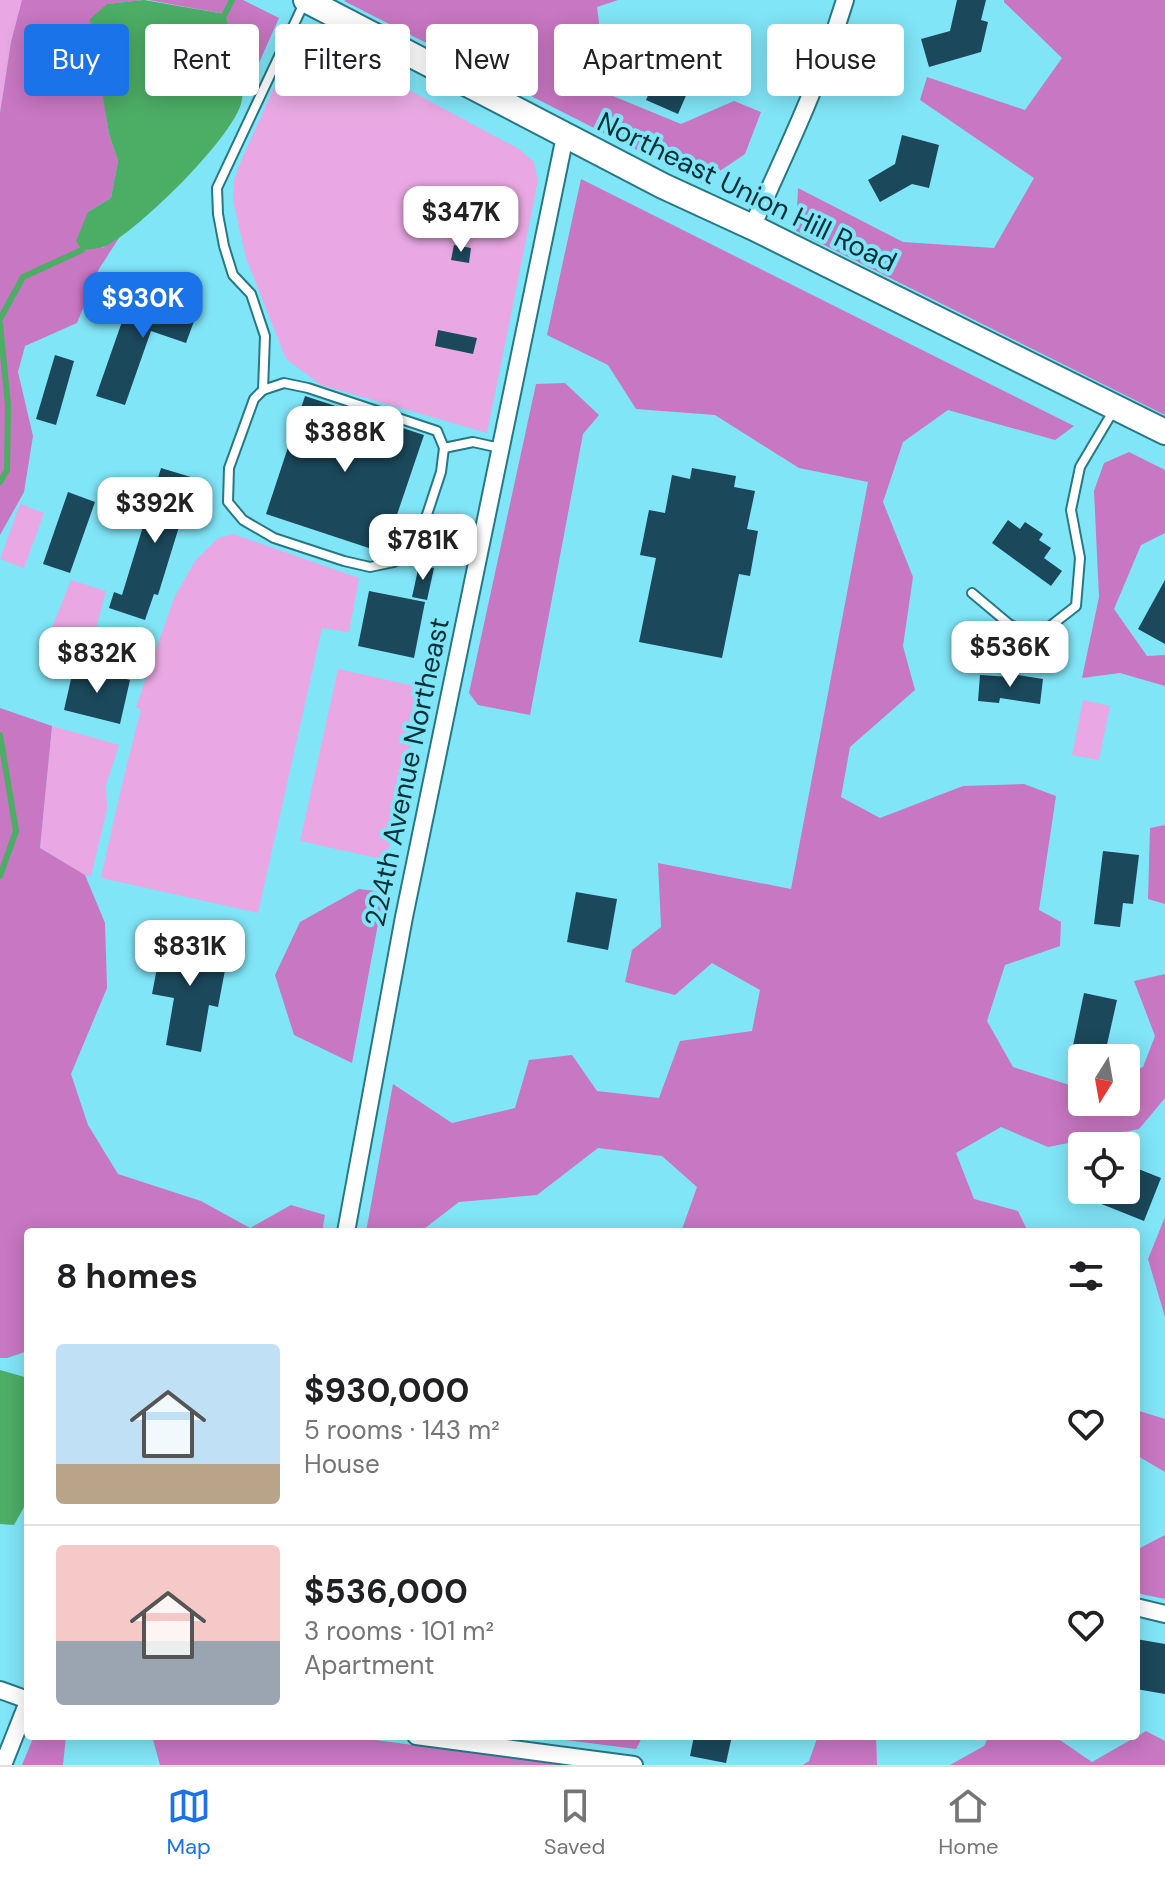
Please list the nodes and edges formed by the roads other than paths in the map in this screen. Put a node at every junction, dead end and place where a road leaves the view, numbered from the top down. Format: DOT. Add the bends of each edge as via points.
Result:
graph roads {
  1 [pos="306,0"];
  2 [pos="845,0"];
  3 [pos="565,136"];
  4 [pos="752,227"];
  5 [pos="263,390"];
  6 [pos="1115,407"];
  7 [pos="1165,432"];
  8 [pos="444,448"];
  9 [pos="500,448"];
  10 [pos="972,593"];
  11 [pos="347,1228"];
  12 [pos="1140,1608"];
  13 [pos="1165,1614"];
  14 [pos="0,1690"];
  15 [pos="24,1699"];
  16 [pos="24,1711"];
  17 [pos="446,1740"];
  18 [pos="3,1765"];
  19 [pos="634,1765"];
  1 -- 3 [label="street, Northeast Union Hill Road"];
  1 -- 5 [label="lane" via="217,188 233,275 251,294 265,336"];
  2 -- 4 [label="street" via="818,79"];
  3 -- 4 [label="street, Northeast Union Hill Road"];
  3 -- 9 [label="street, 224th Avenue Northeast"];
  4 -- 6 [label="street, Northeast Union Hill Road"];
  5 -- 8 [label="lane" via="284,383 308,388 437,431"];
  5 -- 8 [label="lane" via="254,399 229,468 228,502 243,520 274,538 344,561 370,567 415,551"];
  6 -- 7 [label="street, Northeast Union Hill Road"];
  6 -- 10 [label="lane" via="1080,467 1071,510 1080,558 1076,606 1035,638"];
  8 -- 9 [label="lane" via="473,442"];
  9 -- 11 [label="street, 224th Avenue Northeast" via="406,903"];
  12 -- 13 [label="street"];
  14 -- 15 [label="street"];
  16 -- 18 [label="street"];
  17 -- 19 [label="street"];
}
